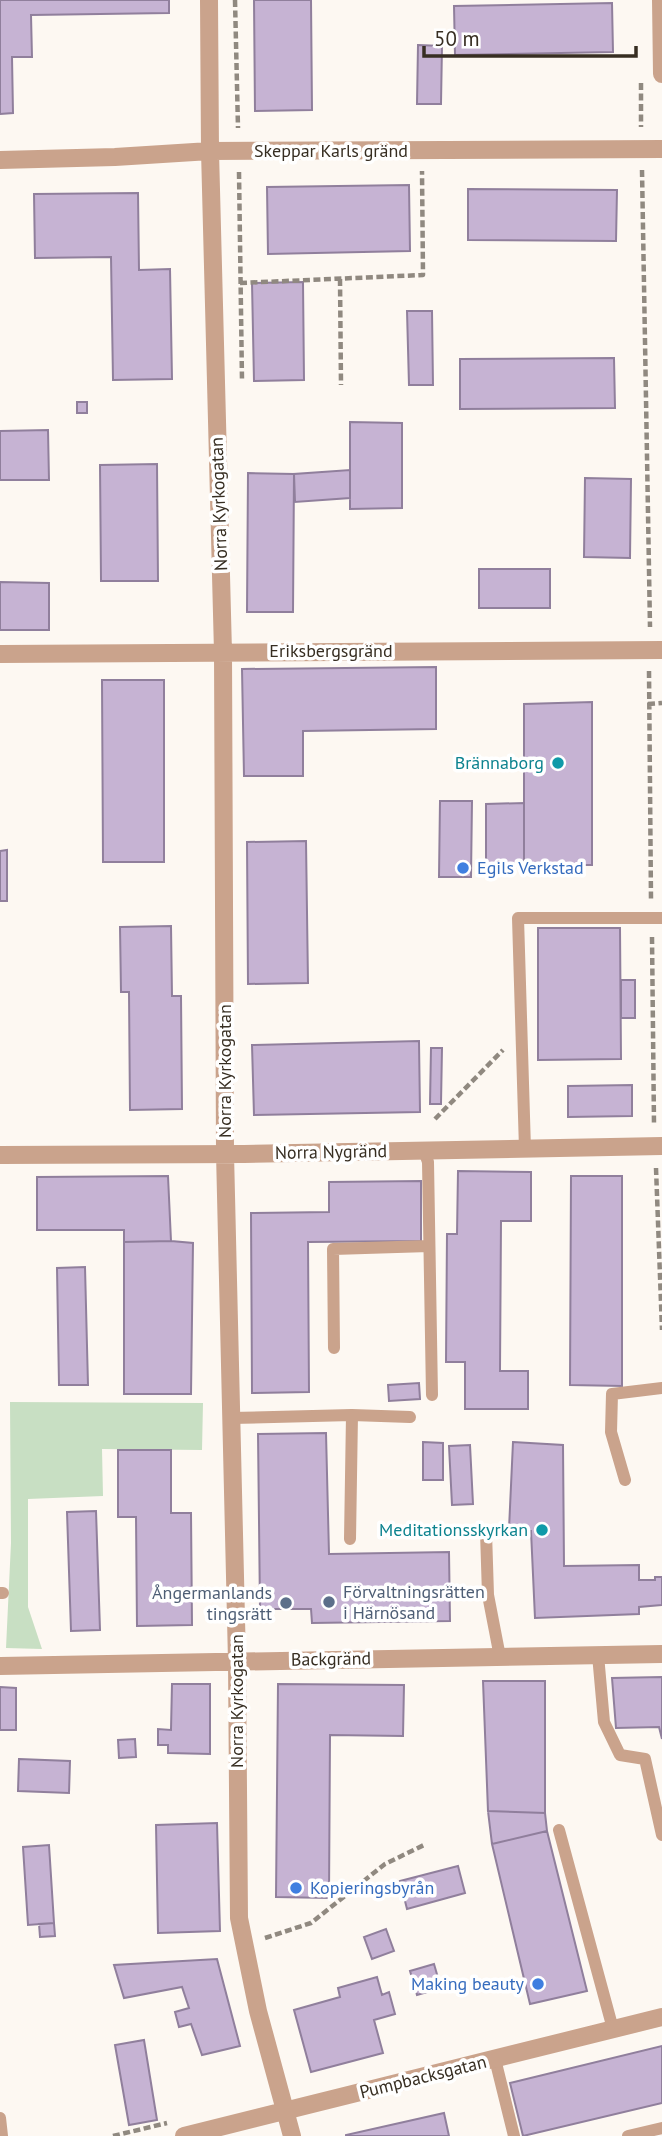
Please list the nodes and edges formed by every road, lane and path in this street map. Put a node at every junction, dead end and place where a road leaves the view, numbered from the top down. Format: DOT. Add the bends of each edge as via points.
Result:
graph roads {
  1 [pos="209,0"];
  2 [pos="661,0"];
  3 [pos="662,74"];
  4 [pos="641,81"];
  5 [pos="642,149"];
  6 [pos="662,149"];
  7 [pos="422,150"];
  8 [pos="209,151"];
  9 [pos="0,160"];
  10 [pos="340,279"];
  11 [pos="240,283"];
  12 [pos="341,385"];
  13 [pos="656,650"];
  14 [pos="223,652"];
  15 [pos="0,654"];
  16 [pos="662,703"];
  17 [pos="648,704"];
  18 [pos="657,918"];
  19 [pos="522,1030"];
  20 [pos="435,1119"];
  21 [pos="658,1146"];
  22 [pos="525,1149"];
  23 [pos="424,1151"];
  24 [pos="225,1153"];
  25 [pos="0,1155"];
  26 [pos="429,1246"];
  27 [pos="662,1330"];
  28 [pos="334,1348"];
  29 [pos="662,1388"];
  30 [pos="432,1395"];
  31 [pos="352,1415"];
  32 [pos="410,1417"];
  33 [pos="231,1419"];
  34 [pos="625,1480"];
  35 [pos="486,1532"];
  36 [pos="350,1539"];
  37 [pos="662,1654"];
  38 [pos="598,1655"];
  39 [pos="500,1657"];
  40 [pos="237,1661"];
  41 [pos="0,1666"];
  42 [pos="559,1830"];
  43 [pos="662,1835"];
  44 [pos="424,1845"];
  45 [pos="258,1940"];
  46 [pos="662,2017"];
  47 [pos="613,2029"];
  48 [pos="495,2059"];
  49 [pos="285,2110"];
  50 [pos="0,2118"];
  51 [pos="181,2128"];
  52 [pos="662,2128"];
  53 [pos="2,2136"];
  54 [pos="113,2136"];
  55 [pos="292,2136"];
  56 [pos="514,2136"];
  57 [pos="628,2136"];
  1 -- 8 [label="street, Norra Kyrkogatan"];
  2 -- 3 [label="street"];
  4 -- 5 [label="path"];
  5 -- 6 [label="street, Skeppar Karls gränd"];
  5 -- 7 [label="street, Skeppar Karls gränd"];
  5 -- 13 [label="path"];
  7 -- 8 [label="street, Skeppar Karls gränd"];
  7 -- 10 [label="path" via="422,275"];
  8 -- 9 [label="street, Skeppar Karls gränd"];
  8 -- 14 [label="street, Norra Kyrkogatan"];
  10 -- 11 [label="path"];
  10 -- 12 [label="path"];
  13 -- 14 [label="street, Eriksbergsgränd"];
  13 -- 17 [label="path"];
  14 -- 15 [label="street, Eriksbergsgränd"];
  14 -- 24 [label="street, Norra Kyrkogatan"];
  16 -- 17 [label="path"];
  17 -- 18 [label="path"];
  18 -- 19 [label="lane" via="518,918"];
  18 -- 21 [label="path"];
  19 -- 20 [label="path"];
  19 -- 22 [label="lane"];
  21 -- 22 [label="street, Norra Nygränd"];
  21 -- 27 [label="path"];
  22 -- 23 [label="street, Norra Nygränd"];
  23 -- 24 [label="street, Norra Nygränd"];
  23 -- 26 [label="lane"];
  24 -- 25 [label="street, Norra Nygränd"];
  24 -- 33 [label="street, Norra Kyrkogatan"];
  26 -- 28 [label="lane" via="333,1250"];
  26 -- 30 [label="lane"];
  29 -- 34 [label="lane" via="612,1394 611,1432"];
  31 -- 32 [label="lane"];
  31 -- 33 [label="lane"];
  31 -- 36 [label="lane"];
  33 -- 40 [label="street, Norra Kyrkogatan"];
  35 -- 39 [label="lane" via="488,1595"];
  37 -- 38 [label="street, Backgränd"];
  38 -- 39 [label="street, Backgränd"];
  38 -- 43 [label="lane" via="604,1722 620,1755 645,1759"];
  39 -- 40 [label="street, Backgränd"];
  40 -- 41 [label="street, Backgränd"];
  40 -- 49 [label="street, Norra Kyrkogatan" via="239,1918"];
  42 -- 47 [label="lane"];
  44 -- 45 [label="path" via="385,1864 311,1923"];
  46 -- 47 [label="street, Pumpbacksgatan"];
  47 -- 48 [label="street, Pumpbacksgatan"];
  48 -- 49 [label="street, Pumpbacksgatan"];
  48 -- 56 [label="lane"];
  49 -- 51 [label="street, Pumpbacksgatan"];
  49 -- 55 [label="street, Norra Kyrkogatan"];
  50 -- 53 [label="lane"];
  51 -- 54 [label="path"];
  52 -- 57 [label="lane"];
}
